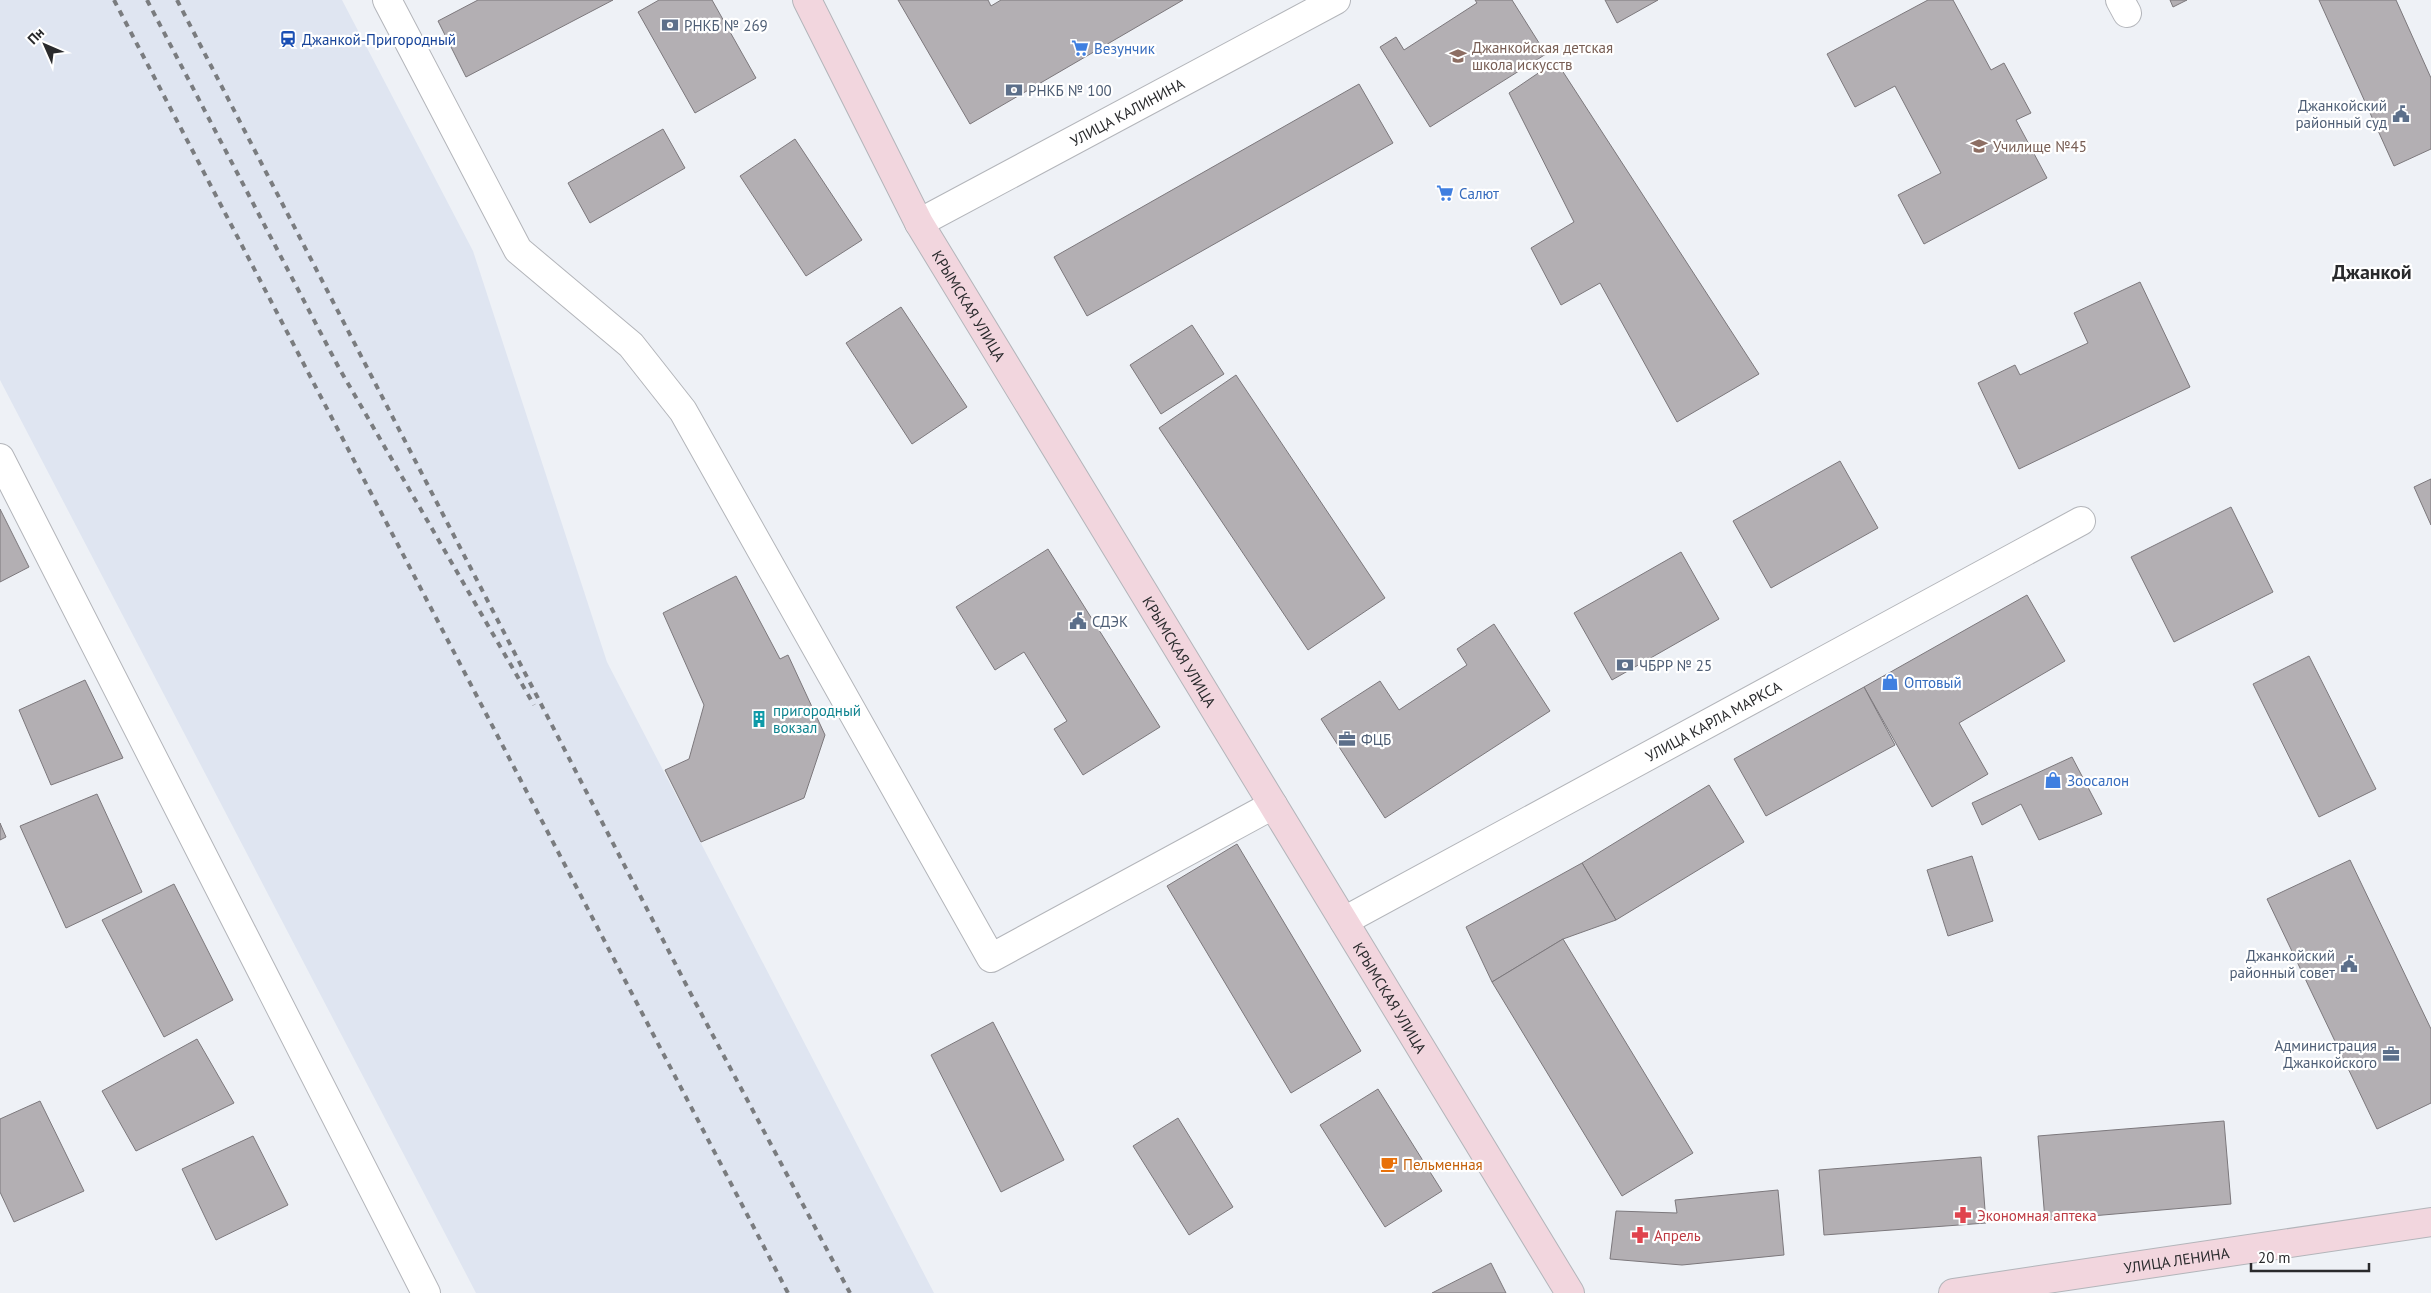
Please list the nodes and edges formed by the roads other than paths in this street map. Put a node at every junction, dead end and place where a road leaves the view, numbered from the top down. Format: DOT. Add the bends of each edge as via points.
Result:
graph roads {
  1 [pos="386,0"];
  2 [pos="807,0"];
  3 [pos="1336,0"];
  4 [pos="920,223"];
  5 [pos="0,458"];
  6 [pos="2081,521"];
  7 [pos="1274,805"];
  8 [pos="1344,921"];
  9 [pos="2431,1222"];
  10 [pos="426,1293"];
  11 [pos="1570,1293"];
  12 [pos="1953,1293"];
  1 -- 7 [label="street" via="518,250 631,345 683,411 991,958"];
  2 -- 4 [label="main road, КРЫМСКАЯ УЛИЦА"];
  3 -- 4 [label="street, УЛИЦА КАЛИНИНА"];
  4 -- 7 [label="main road, КРЫМСКАЯ УЛИЦА"];
  5 -- 10 [label="street"];
  6 -- 8 [label="street, УЛИЦА КАРЛА МАРКСА"];
  7 -- 8 [label="main road, КРЫМСКАЯ УЛИЦА"];
  8 -- 11 [label="main road, КРЫМСКАЯ УЛИЦА"];
  9 -- 12 [label="main road, УЛИЦА ЛЕНИНА"];
}
